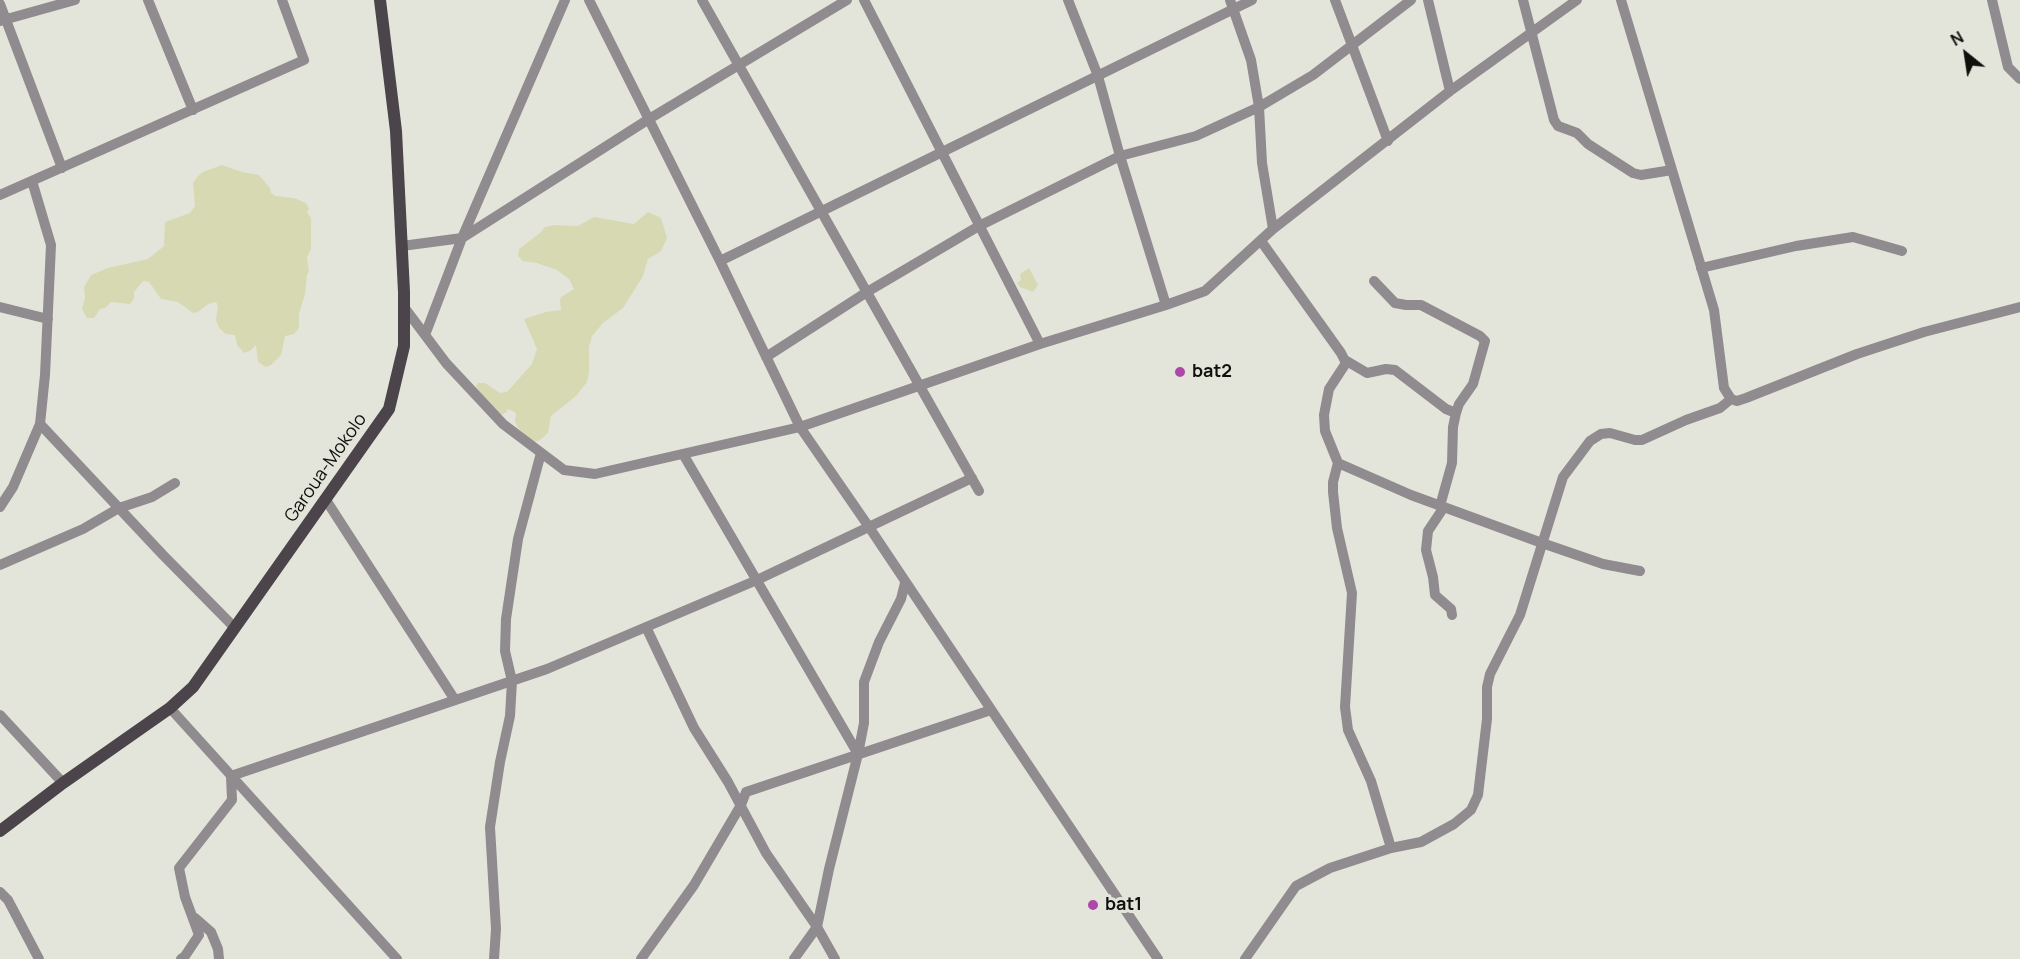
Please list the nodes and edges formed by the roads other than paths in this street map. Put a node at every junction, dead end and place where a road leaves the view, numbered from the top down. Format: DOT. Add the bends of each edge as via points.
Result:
graph roads {
  1 [pos="75,0"];
  2 [pos="148,0"];
  3 [pos="282,0"];
  4 [pos="380,0"];
  5 [pos="565,0"];
  6 [pos="589,0"];
  7 [pos="702,0"];
  8 [pos="847,0"];
  9 [pos="864,0"];
  10 [pos="1068,0"];
  11 [pos="1252,0"];
  12 [pos="1335,0"];
  13 [pos="1411,0"];
  14 [pos="1428,0"];
  15 [pos="1523,0"];
  16 [pos="1577,0"];
  17 [pos="1621,0"];
  18 [pos="1992,0"];
  19 [pos="0,4"];
  20 [pos="1232,4"];
  21 [pos="3,20"];
  22 [pos="1532,32"];
  23 [pos="1352,45"];
  24 [pos="739,65"];
  25 [pos="1098,76"];
  26 [pos="2020,79"];
  27 [pos="1450,91"];
  28 [pos="1260,107"];
  29 [pos="193,110"];
  30 [pos="649,119"];
  31 [pos="1388,141"];
  32 [pos="941,152"];
  33 [pos="1120,156"];
  34 [pos="62,168"];
  35 [pos="1672,170"];
  36 [pos="32,181"];
  37 [pos="0,195"];
  38 [pos="821,211"];
  39 [pos="979,226"];
  40 [pos="1273,229"];
  41 [pos="462,238"];
  42 [pos="1261,241"];
  43 [pos="402,246"];
  44 [pos="1902,250"];
  45 [pos="720,261"];
  46 [pos="1701,268"];
  47 [pos="1374,281"];
  48 [pos="867,292"];
  49 [pos="1166,305"];
  50 [pos="0,307"];
  51 [pos="404,307"];
  52 [pos="2020,307"];
  53 [pos="48,319"];
  54 [pos="425,335"];
  55 [pos="1040,344"];
  56 [pos="766,357"];
  57 [pos="1345,360"];
  58 [pos="920,386"];
  59 [pos="1731,399"];
  60 [pos="1456,413"];
  61 [pos="40,424"];
  62 [pos="800,427"];
  63 [pos="541,453"];
  64 [pos="683,454"];
  65 [pos="1338,463"];
  66 [pos="972,478"];
  67 [pos="175,483"];
  68 [pos="979,491"];
  69 [pos="326,500"];
  70 [pos="1442,506"];
  71 [pos="0,507"];
  72 [pos="119,508"];
  73 [pos="869,527"];
  74 [pos="1542,543"];
  75 [pos="0,565"];
  76 [pos="1640,571"];
  77 [pos="757,580"];
  78 [pos="905,583"];
  79 [pos="1452,615"];
  80 [pos="646,627"];
  81 [pos="235,628"];
  82 [pos="512,681"];
  83 [pos="455,700"];
  84 [pos="170,708"];
  85 [pos="991,710"];
  86 [pos="0,714"];
  87 [pos="858,754"];
  88 [pos="231,776"];
  89 [pos="63,783"];
  90 [pos="741,805"];
  91 [pos="0,831"];
  92 [pos="1391,848"];
  93 [pos="0,892"];
  94 [pos="195,918"];
  95 [pos="816,927"];
  96 [pos="39,959"];
  97 [pos="181,959"];
  98 [pos="219,959"];
  99 [pos="397,959"];
  100 [pos="494,959"];
  101 [pos="641,959"];
  102 [pos="794,959"];
  103 [pos="835,959"];
  104 [pos="1158,959"];
  105 [pos="1245,959"];
  1 -- 21 [label="street"];
  2 -- 29 [label="street"];
  3 -- 29 [label="street" via="304,60"];
  4 -- 43 [label="main road, Garoua-Mokolo" via="396,131"];
  5 -- 41 [label="street"];
  6 -- 30 [label="street"];
  7 -- 24 [label="street"];
  8 -- 24 [label="street"];
  9 -- 32 [label="street"];
  10 -- 25 [label="street"];
  11 -- 20 [label="street"];
  12 -- 23 [label="street"];
  13 -- 23 [label="street"];
  14 -- 27 [label="street"];
  15 -- 22 [label="street"];
  16 -- 22 [label="street"];
  17 -- 35 [label="street"];
  18 -- 26 [label="street" via="2008,67"];
  19 -- 21 [label="street"];
  20 -- 25 [label="street"];
  20 -- 28 [label="street" via="1247,44"];
  21 -- 34 [label="street"];
  22 -- 27 [label="street"];
  22 -- 35 [label="street" via="1558,126 1577,133 1633,173"];
  23 -- 28 [label="street" via="1313,75"];
  23 -- 31 [label="street"];
  24 -- 30 [label="street"];
  24 -- 38 [label="street"];
  25 -- 32 [label="street"];
  25 -- 33 [label="street"];
  27 -- 31 [label="street"];
  28 -- 33 [label="street" via="1196,136"];
  28 -- 40 [label="street" via="1262,163"];
  29 -- 34 [label="street"];
  30 -- 41 [label="street"];
  30 -- 45 [label="street"];
  31 -- 40 [label="street"];
  32 -- 38 [label="street"];
  32 -- 39 [label="street"];
  33 -- 39 [label="street"];
  33 -- 49 [label="street"];
  34 -- 36 [label="street"];
  35 -- 46 [label="street"];
  36 -- 37 [label="street"];
  36 -- 53 [label="street" via="51,245"];
  38 -- 45 [label="street"];
  38 -- 48 [label="street"];
  39 -- 48 [label="street"];
  39 -- 55 [label="street"];
  40 -- 42 [label="street"];
  41 -- 43 [label="street"];
  41 -- 54 [label="street"];
  42 -- 49 [label="street" via="1205,291"];
  42 -- 57 [label="street"];
  43 -- 51 [label="main road, Garoua-Mokolo"];
  44 -- 46 [label="street" via="1852,237"];
  45 -- 56 [label="street"];
  46 -- 59 [label="street" via="1714,310 1724,388"];
  47 -- 60 [label="street" via="1395,303 1421,305 1485,340 1473,384"];
  48 -- 56 [label="street"];
  48 -- 58 [label="street"];
  49 -- 55 [label="street"];
  50 -- 53 [label="street"];
  51 -- 54 [label="street"];
  51 -- 69 [label="main road, Garoua-Mokolo" via="404,346 389,409"];
  52 -- 59 [label="street" via="1913,336 1746,398"];
  53 -- 61 [label="street"];
  54 -- 63 [label="street" via="503,424"];
  55 -- 58 [label="street"];
  56 -- 62 [label="street"];
  57 -- 60 [label="street" via="1367,373 1395,370"];
  57 -- 65 [label="street" via="1329,389 1324,415"];
  58 -- 62 [label="street"];
  58 -- 66 [label="street"];
  59 -- 74 [label="street" via="1720,408 1642,440 1610,433 1590,441 1563,477"];
  60 -- 70 [label="street" via="1452,463"];
  61 -- 71 [label="street" via="13,487"];
  61 -- 72 [label="street"];
  62 -- 64 [label="street"];
  62 -- 73 [label="street"];
  63 -- 64 [label="street" via="564,470 595,474"];
  63 -- 82 [label="street" via="518,539 506,619 505,651"];
  64 -- 77 [label="street"];
  65 -- 70 [label="street"];
  65 -- 92 [label="street" via="1333,482 1336,519 1353,593 1346,687 1348,730 1371,781"];
  66 -- 68 [label="street"];
  66 -- 73 [label="street"];
  67 -- 72 [label="street"];
  69 -- 81 [label="main road, Garoua-Mokolo"];
  69 -- 83 [label="street"];
  70 -- 74 [label="street"];
  70 -- 79 [label="street" via="1428,531 1426,550 1435,595"];
  72 -- 75 [label="street" via="83,529"];
  72 -- 81 [label="street"];
  73 -- 77 [label="street"];
  73 -- 78 [label="street"];
  74 -- 76 [label="street" via="1603,564"];
  74 -- 92 [label="street" via="1520,615 1488,680 1484,748 1475,802 1464,817 1438,834"];
  77 -- 80 [label="street"];
  77 -- 87 [label="street"];
  78 -- 85 [label="street"];
  78 -- 87 [label="street" via="864,682 864,723"];
  80 -- 82 [label="street"];
  80 -- 90 [label="street" via="694,728"];
  81 -- 84 [label="main road, Garoua-Mokolo" via="193,687"];
  82 -- 83 [label="street"];
  82 -- 100 [label="street" via="510,716 490,827"];
  83 -- 88 [label="street"];
  84 -- 88 [label="street"];
  84 -- 89 [label="main road, Garoua-Mokolo"];
  85 -- 87 [label="street"];
  85 -- 104 [label="street"];
  86 -- 89 [label="street"];
  87 -- 90 [label="street" via="746,792"];
  87 -- 95 [label="street"];
  88 -- 94 [label="street" via="232,800 179,868 185,897"];
  88 -- 99 [label="street"];
  89 -- 91 [label="main road, Garoua-Mokolo"];
  90 -- 95 [label="street" via="766,853"];
  90 -- 101 [label="street" via="694,885"];
  92 -- 105 [label="street" via="1330,868 1296,886"];
  93 -- 96 [label="street"];
  94 -- 97 [label="street" via="200,934"];
  94 -- 98 [label="street" via="211,932"];
  95 -- 102 [label="street"];
  95 -- 103 [label="street"];
}
